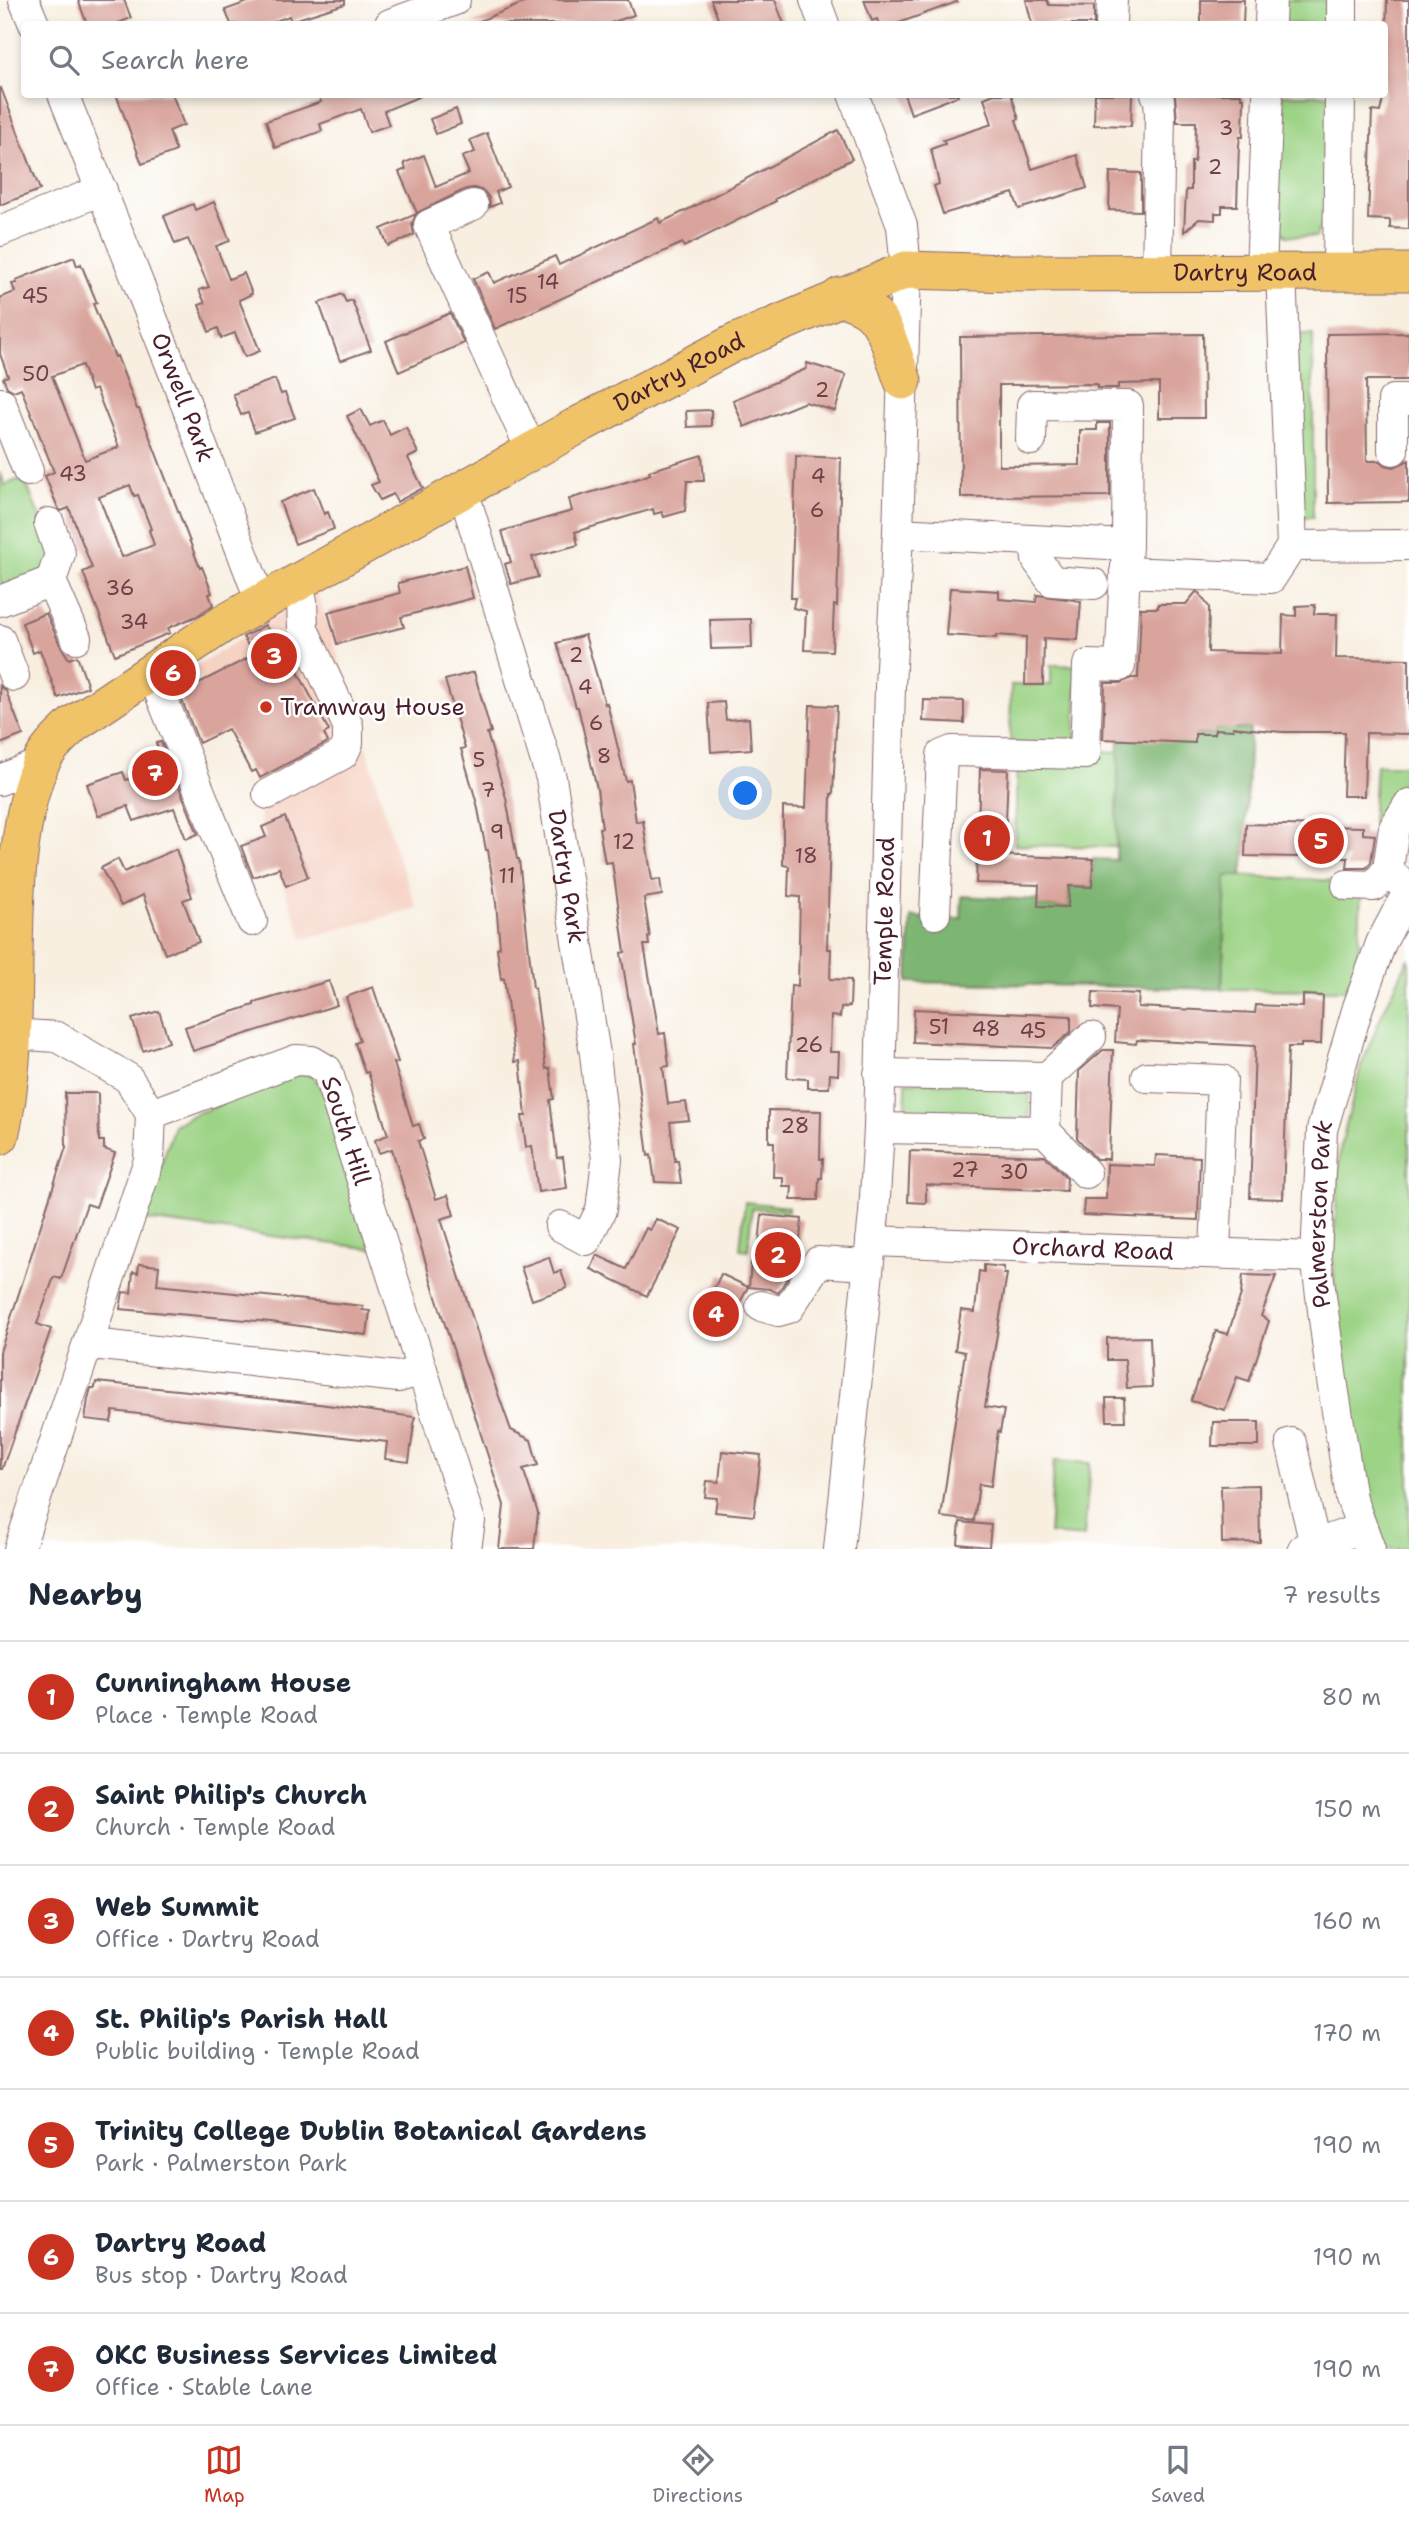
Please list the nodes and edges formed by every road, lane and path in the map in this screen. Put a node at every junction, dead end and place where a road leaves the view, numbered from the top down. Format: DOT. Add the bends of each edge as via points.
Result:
graph roads {
  1 [pos="24,0"];
  2 [pos="455,0"];
  3 [pos="815,0"];
  4 [pos="1112,0"];
  5 [pos="1271,0"];
  6 [pos="1342,0"];
  7 [pos="33,21"];
  8 [pos="398,21"];
  9 [pos="823,21"];
  10 [pos="1111,21"];
  11 [pos="1270,21"];
  12 [pos="1342,21"];
  13 [pos="65,98"];
  14 [pos="854,98"];
  15 [pos="1158,98"];
  16 [pos="1268,98"];
  17 [pos="1340,98"];
  18 [pos="102,190"];
  19 [pos="473,205"];
  20 [pos="0,231"];
  21 [pos="906,270"];
  22 [pos="1157,272"];
  23 [pos="1271,272"];
  24 [pos="1338,272"];
  25 [pos="1409,272"];
  26 [pos="840,296"];
  27 [pos="903,381"];
  28 [pos="1409,400"];
  29 [pos="1,403"];
  30 [pos="7,440"];
  31 [pos="1031,440"];
  32 [pos="1394,450"];
  33 [pos="532,452"];
  34 [pos="28,471"];
  35 [pos="463,490"];
  36 [pos="49,523"];
  37 [pos="898,533"];
  38 [pos="1035,541"];
  39 [pos="1409,545"];
  40 [pos="1292,546"];
  41 [pos="1126,559"];
  42 [pos="51,581"];
  43 [pos="296,582"];
  44 [pos="1094,584"];
  45 [pos="0,601"];
  46 [pos="261,602"];
  47 [pos="76,638"];
  48 [pos="0,640"];
  49 [pos="152,671"];
  50 [pos="14,676"];
  51 [pos="41,763"];
  52 [pos="0,780"];
  53 [pos="268,794"];
  54 [pos="1409,804"];
  55 [pos="8,881"];
  56 [pos="1402,882"];
  57 [pos="1347,885"];
  58 [pos="935,914"];
  59 [pos="252,921"];
  60 [pos="11,1034"];
  61 [pos="1091,1037"];
  62 [pos="879,1074"];
  63 [pos="1047,1077"];
  64 [pos="1147,1077"];
  65 [pos="151,1114"];
  66 [pos="878,1128"];
  67 [pos="1045,1131"];
  68 [pos="0,1136"];
  69 [pos="1086,1173"];
  70 [pos="560,1226"];
  71 [pos="1215,1252"];
  72 [pos="869,1253"];
  73 [pos="1316,1256"];
  74 [pos="761,1306"];
  75 [pos="89,1341"];
  76 [pos="422,1370"];
  77 [pos="1291,1443"];
  78 [pos="1366,1539"];
  79 [pos="1311,1547"];
  80 [pos="19,1549"];
  81 [pos="466,1549"];
  82 [pos="839,1549"];
  1 -- 7 [label="street"];
  2 -- 8 [label="street"];
  3 -- 9 [label="street"];
  4 -- 10 [label="street"];
  5 -- 11 [label="street"];
  6 -- 12 [label="street"];
  13 -- 18 [label="street, Orwell Park"];
  14 -- 21 [label="street, Temple Road" via="902,226"];
  15 -- 22 [label="street"];
  16 -- 23 [label="street"];
  17 -- 24 [label="street"];
  18 -- 20 [label="street"];
  18 -- 46 [label="street, Orwell Park"];
  19 -- 33 [label="street" via="429,225"];
  21 -- 22 [label="main road, Dartry Road"];
  21 -- 26 [label="main road, Dartry Road"];
  21 -- 27 [label="street, Temple Road"];
  22 -- 23 [label="main road, Dartry Road"];
  23 -- 24 [label="main road, Dartry Road"];
  23 -- 40 [label="street"];
  24 -- 25 [label="main road, Dartry Road"];
  26 -- 27 [label="main road" via="869,310 876,319"];
  26 -- 33 [label="main road, Dartry Road" via="734,343"];
  27 -- 37 [label="street, Temple Road"];
  28 -- 32 [label="street" via="1393,400"];
  29 -- 30 [label="street"];
  30 -- 34 [label="street"];
  31 -- 41 [label="street" via="1032,405 1128,406"];
  33 -- 35 [label="main road, Dartry Road"];
  35 -- 43 [label="main road, Dartry Road"];
  35 -- 70 [label="street, Dartry Park" via="551,778 595,1054 607,1160 601,1210 586,1240"];
  36 -- 42 [label="street" via="60,554"];
  37 -- 38 [label="street"];
  37 -- 62 [label="street, Temple Road"];
  38 -- 41 [label="street" via="1067,543"];
  38 -- 44 [label="street" via="1037,559 1052,581"];
  39 -- 40 [label="street"];
  40 -- 41 [label="street" via="1271,578"];
  41 -- 58 [label="street" via="1120,666 1088,666 1085,754 952,751 942,755"];
  42 -- 45 [label="street"];
  42 -- 47 [label="street"];
  43 -- 46 [label="main road, Dartry Road"];
  43 -- 53 [label="street" via="303,629 348,726 348,743 343,754"];
  46 -- 49 [label="main road, Dartry Road"];
  48 -- 50 [label="street"];
  49 -- 51 [label="main road, Dartry Road" via="74,724"];
  49 -- 59 [label="street"];
  51 -- 52 [label="street"];
  51 -- 55 [label="main road, Dartry Road"];
  54 -- 56 [label="street, Palmerston Park" via="1394,828"];
  55 -- 60 [label="main road, Dartry Road"];
  56 -- 57 [label="street"];
  56 -- 73 [label="street, Palmerston Park" via="1322,1130"];
  60 -- 65 [label="street" via="57,1037 128,1078"];
  60 -- 68 [label="main road, Dartry Road" via="11,1075"];
  61 -- 63 [label="street"];
  62 -- 63 [label="street"];
  62 -- 66 [label="street, Temple Road"];
  63 -- 67 [label="street"];
  64 -- 71 [label="street" via="1222,1080"];
  65 -- 75 [label="street" via="149,1160"];
  65 -- 76 [label="street, South Hill" via="296,1060 312,1061 327,1070"];
  66 -- 67 [label="street"];
  66 -- 72 [label="street, Temple Road"];
  67 -- 69 [label="street"];
  71 -- 72 [label="street, Orchard Road"];
  71 -- 73 [label="street, Orchard Road"];
  72 -- 74 [label="street, Orchard Road" via="818,1262 789,1308 778,1311"];
  72 -- 82 [label="street, Temple Road"];
  73 -- 78 [label="street, Palmerston Park" via="1351,1498"];
  75 -- 76 [label="street" via="399,1377"];
  75 -- 80 [label="street"];
  76 -- 81 [label="street, South Hill" via="470,1521"];
  77 -- 79 [label="street"];
  78 -- 79 [label="street"];
}
